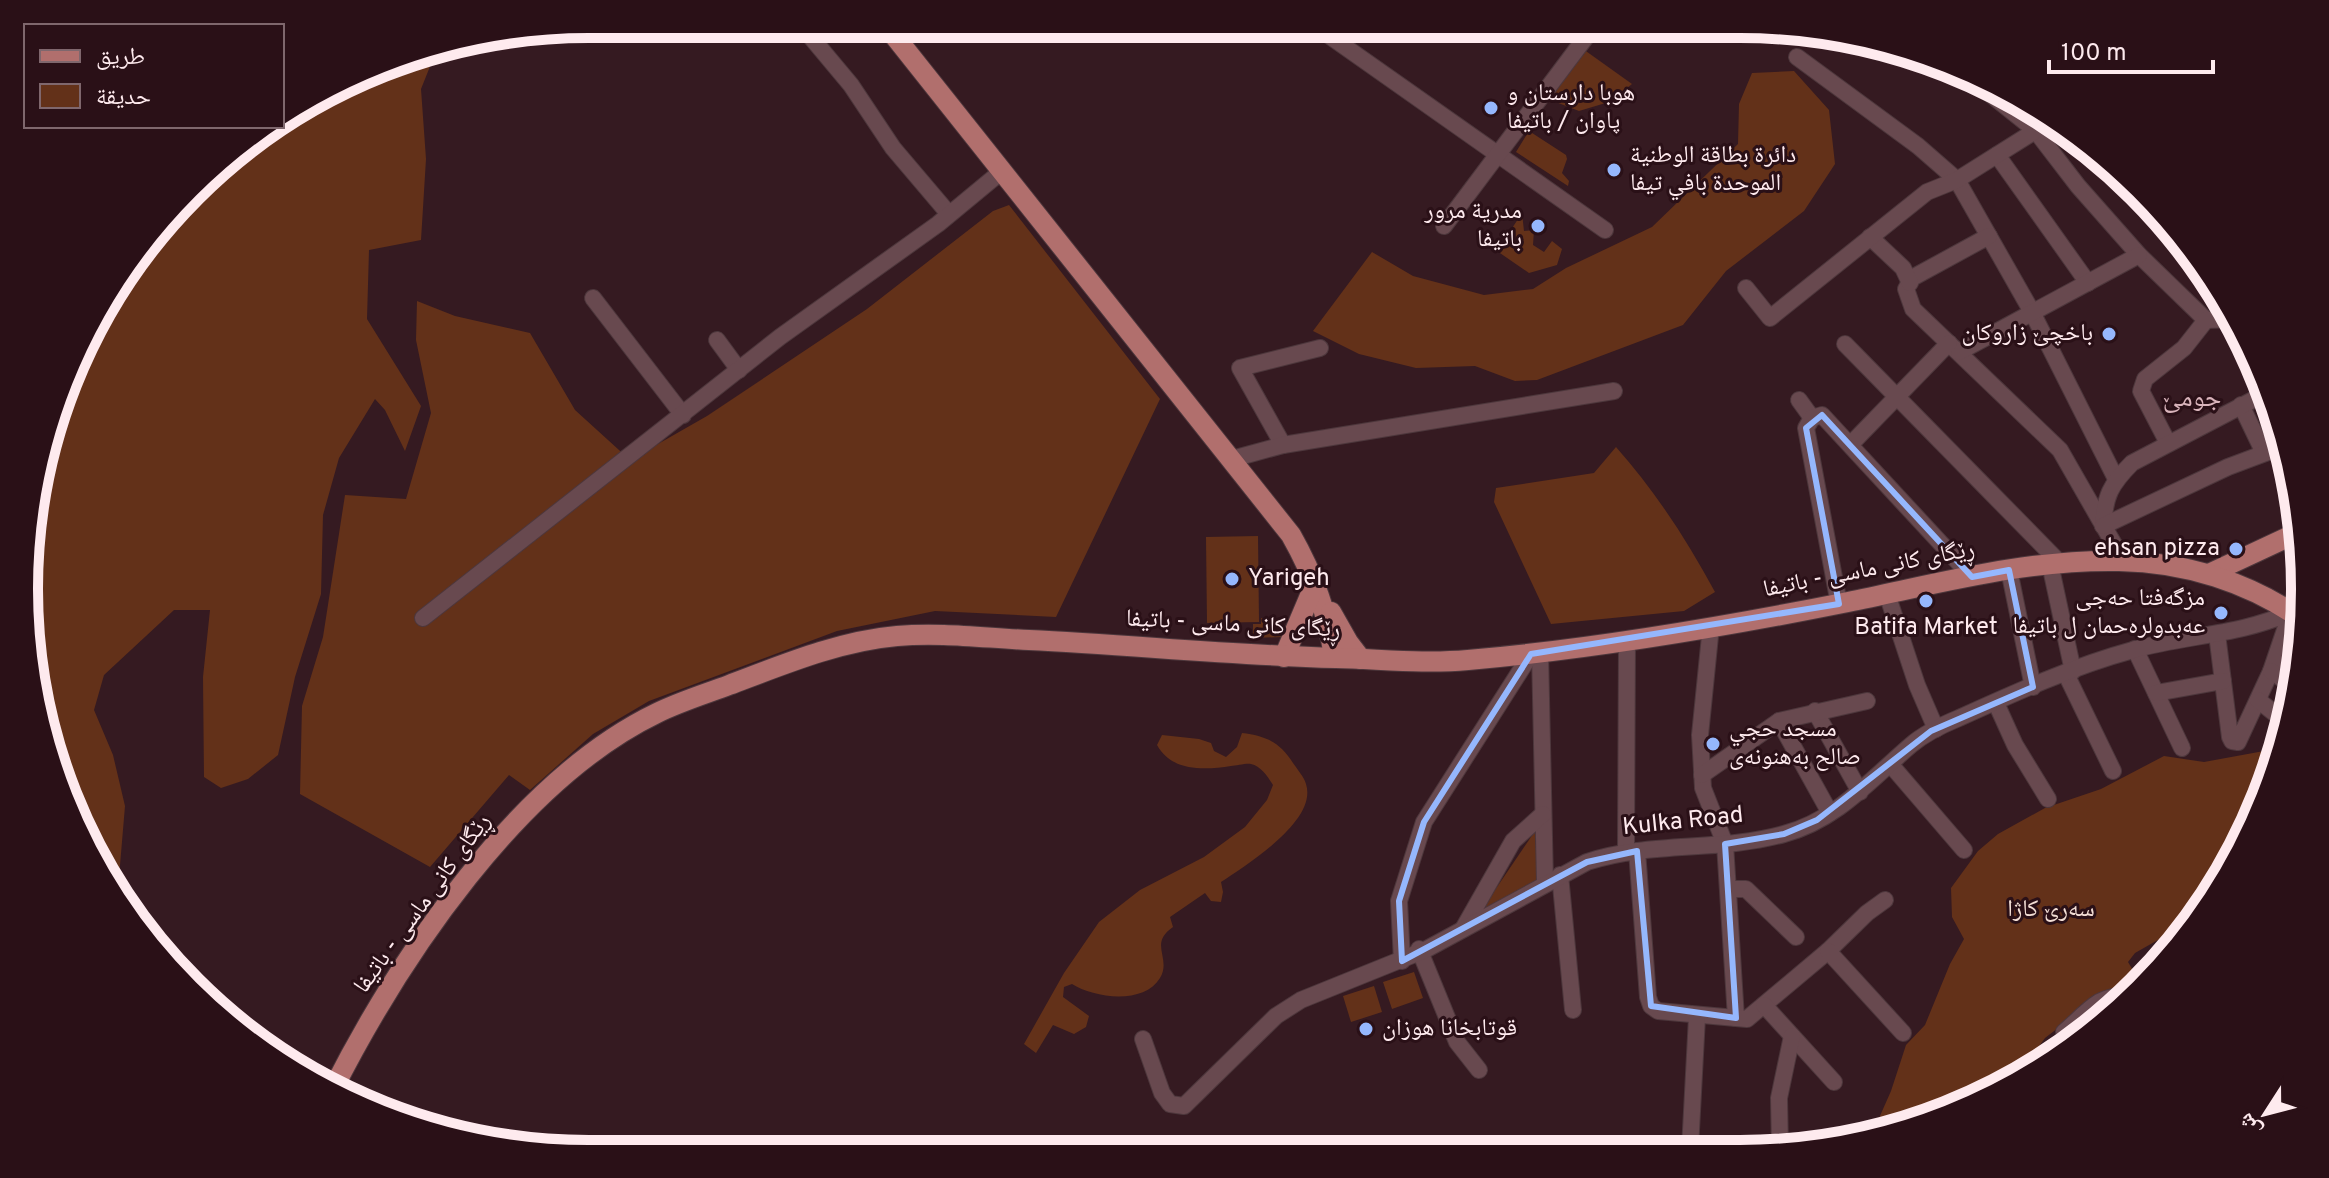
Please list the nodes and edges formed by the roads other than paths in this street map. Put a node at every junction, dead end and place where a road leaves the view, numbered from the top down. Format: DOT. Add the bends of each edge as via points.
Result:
graph roads {
  1 [pos="812,38"];
  2 [pos="896,38"];
  3 [pos="1332,38"];
  4 [pos="1585,38"];
  5 [pos="1797,57"];
  6 [pos="2006,107"];
  7 [pos="2040,127"];
  8 [pos="2035,130"];
  9 [pos="1499,155"];
  10 [pos="1997,155"];
  11 [pos="1002,171"];
  12 [pos="1957,180"];
  13 [pos="949,214"];
  14 [pos="1444,226"];
  15 [pos="1605,230"];
  16 [pos="1989,236"];
  17 [pos="1870,237"];
  18 [pos="2139,255"];
  19 [pos="1910,283"];
  20 [pos="2088,283"];
  21 [pos="1746,288"];
  22 [pos="593,298"];
  23 [pos="2032,312"];
  24 [pos="2206,320"];
  25 [pos="2220,320"];
  26 [pos="717,340"];
  27 [pos="1845,344"];
  28 [pos="1320,348"];
  29 [pos="1954,348"];
  30 [pos="739,370"];
  31 [pos="1614,391"];
  32 [pos="2256,398"];
  33 [pos="1897,399"];
  34 [pos="1799,400"];
  35 [pos="2241,405"];
  36 [pos="683,415"];
  37 [pos="1812,418"];
  38 [pos="2168,443"];
  39 [pos="1851,444"];
  40 [pos="1283,445"];
  41 [pos="2273,450"];
  42 [pos="2264,453"];
  43 [pos="1232,459"];
  44 [pos="2116,479"];
  45 [pos="2103,526"];
  46 [pos="2288,537"];
  47 [pos="2259,551"];
  48 [pos="2123,560"];
  49 [pos="2055,564"];
  50 [pos="2009,570"];
  51 [pos="2211,573"];
  52 [pos="1972,577"];
  53 [pos="1313,589"];
  54 [pos="1887,594"];
  55 [pos="1839,604"];
  56 [pos="2290,612"];
  57 [pos="423,618"];
  58 [pos="1711,626"];
  59 [pos="2217,634"];
  60 [pos="1627,640"];
  61 [pos="2135,649"];
  62 [pos="1536,653"];
  63 [pos="1284,657"];
  64 [pos="1328,658"];
  65 [pos="1361,659"];
  66 [pos="2271,671"];
  67 [pos="2070,673"];
  68 [pos="2283,679"];
  69 [pos="2223,681"];
  70 [pos="2033,687"];
  71 [pos="2156,693"];
  72 [pos="2258,700"];
  73 [pos="1867,701"];
  74 [pos="1996,703"];
  75 [pos="1815,711"];
  76 [pos="2276,714"];
  77 [pos="1779,721"];
  78 [pos="1936,729"];
  79 [pos="2182,748"];
  80 [pos="1891,765"];
  81 [pos="2113,771"];
  82 [pos="1702,775"];
  83 [pos="1860,792"];
  84 [pos="2048,799"];
  85 [pos="1830,813"];
  86 [pos="1543,814"];
  87 [pos="1725,844"];
  88 [pos="1964,850"];
  89 [pos="1632,852"];
  90 [pos="1552,879"];
  91 [pos="1728,889"];
  92 [pos="1885,900"];
  93 [pos="1463,929"];
  94 [pos="1796,937"];
  95 [pos="1420,951"];
  96 [pos="1828,951"];
  97 [pos="1402,961"];
  98 [pos="2108,998"];
  99 [pos="1764,1005"];
  100 [pos="1573,1010"];
  101 [pos="1697,1017"];
  102 [pos="1736,1018"];
  103 [pos="1903,1033"];
  104 [pos="2065,1033"];
  105 [pos="1792,1036"];
  106 [pos="1143,1039"];
  107 [pos="1479,1070"];
  108 [pos="338,1080"];
  109 [pos="1834,1082"];
  110 [pos="1780,1139"];
  111 [pos="1690,1140"];
  1 -- 13 [label="street"];
  2 -- 11 [label="main road"];
  3 -- 9 [label="street"];
  4 -- 9 [label="street"];
  5 -- 12 [label="street"];
  6 -- 8 [label="street"];
  7 -- 8 [label="street"];
  8 -- 10 [label="street"];
  8 -- 18 [label="street"];
  9 -- 14 [label="street"];
  9 -- 15 [label="street"];
  10 -- 12 [label="street"];
  10 -- 20 [label="street"];
  11 -- 13 [label="street"];
  11 -- 43 [label="main road"];
  12 -- 16 [label="street"];
  12 -- 17 [label="street" via="1927,192"];
  13 -- 30 [label="street"];
  16 -- 19 [label="street"];
  16 -- 23 [label="street"];
  17 -- 19 [label="street" via="1903,268"];
  17 -- 21 [label="street" via="1770,318"];
  18 -- 20 [label="street"];
  18 -- 24 [label="street"];
  19 -- 29 [label="street" via="1906,289 1913,309"];
  20 -- 23 [label="street"];
  22 -- 36 [label="street"];
  23 -- 29 [label="street"];
  23 -- 44 [label="street"];
  24 -- 25 [label="street"];
  24 -- 38 [label="street" via="2184,348 2145,379 2141,391"];
  26 -- 30 [label="street"];
  27 -- 33 [label="street"];
  28 -- 40 [label="street" via="1240,368"];
  29 -- 33 [label="street"];
  29 -- 45 [label="street" via="2060,450"];
  30 -- 36 [label="street"];
  31 -- 40 [label="street"];
  32 -- 35 [label="street"];
  33 -- 39 [label="street"];
  33 -- 49 [label="street"];
  34 -- 37 [label="street"];
  35 -- 38 [label="street"];
  35 -- 42 [label="street"];
  36 -- 57 [label="street"];
  37 -- 39 [label="street" via="1822,415"];
  37 -- 55 [label="street" via="1806,428"];
  38 -- 44 [label="street" via="2132,463"];
  39 -- 52 [label="street"];
  40 -- 43 [label="street"];
  41 -- 42 [label="street"];
  42 -- 45 [label="street"];
  43 -- 53 [label="main road" via="1291,535 1306,561"];
  44 -- 45 [label="street" via="2105,500"];
  45 -- 48 [label="street"];
  46 -- 47 [label="main road"];
  47 -- 51 [label="main road"];
  47 -- 56 [label="main road" via="2251,574"];
  48 -- 49 [label="main road, ڕێگای کانی ماسی - باتيفا"];
  48 -- 51 [label="main road, ڕێگای کانی ماسی - باتيفا"];
  49 -- 50 [label="main road, ڕێگای کانی ماسی - باتيفا"];
  49 -- 67 [label="street"];
  50 -- 52 [label="main road, ڕێگای کانی ماسی - باتيفا"];
  50 -- 70 [label="street"];
  51 -- 56 [label="main road, ڕێگای کانی ماسی - باتيفا"];
  52 -- 54 [label="main road, ڕێگای کانی ماسی - باتيفا"];
  53 -- 63 [label="main road"];
  53 -- 64 [label="main road"];
  53 -- 65 [label="main road" via="1319,590"];
  54 -- 55 [label="main road, ڕێگای کانی ماسی - باتيفا"];
  54 -- 78 [label="street"];
  55 -- 58 [label="main road, ڕێگای کانی ماسی - باتيفا"];
  56 -- 59 [label="street, Kulka Road"];
  56 -- 66 [label="street"];
  58 -- 60 [label="main road, ڕێگای کانی ماسی - باتيفا"];
  58 -- 82 [label="street" via="1700,735"];
  59 -- 61 [label="street, Kulka Road"];
  59 -- 69 [label="street"];
  60 -- 62 [label="main road, ڕێگای کانی ماسی - باتيفا"];
  60 -- 89 [label="street"];
  61 -- 67 [label="street, Kulka Road"];
  61 -- 71 [label="street"];
  62 -- 65 [label="main road, ڕێگای کانی ماسی - باتيفا" via="1429,662"];
  62 -- 86 [label="street"];
  62 -- 97 [label="street" via="1424,822 1399,901"];
  63 -- 64 [label="main road, ڕێگای کانی ماسی - باتيفا"];
  63 -- 108 [label="main road, ڕێگای کانی ماسی - باتيفا" via="897,636 780,666 658,712 611,739 511,827 411,957"];
  64 -- 65 [label="main road, ڕێگای کانی ماسی - باتيفا"];
  66 -- 68 [label="street"];
  66 -- 72 [label="street"];
  67 -- 70 [label="street, Kulka Road"];
  67 -- 81 [label="street"];
  69 -- 71 [label="street"];
  69 -- 72 [label="street" via="2232,741 2242,738"];
  70 -- 74 [label="street, Kulka Road"];
  71 -- 79 [label="street"];
  72 -- 76 [label="street"];
  73 -- 75 [label="street"];
  74 -- 78 [label="street, Kulka Road"];
  74 -- 84 [label="street"];
  75 -- 77 [label="street"];
  75 -- 83 [label="street"];
  77 -- 82 [label="street"];
  77 -- 85 [label="street"];
  78 -- 80 [label="street, Kulka Road"];
  80 -- 83 [label="street, Kulka Road"];
  80 -- 88 [label="street"];
  82 -- 87 [label="street"];
  83 -- 85 [label="street, Kulka Road"];
  85 -- 87 [label="street, Kulka Road" via="1784,834"];
  86 -- 90 [label="street"];
  86 -- 93 [label="street" via="1513,841"];
  87 -- 89 [label="street, Kulka Road"];
  87 -- 91 [label="street"];
  89 -- 90 [label="street, Kulka Road" via="1612,853"];
  89 -- 101 [label="street" via="1651,1006"];
  90 -- 93 [label="street, Kulka Road"];
  90 -- 100 [label="street"];
  91 -- 94 [label="street" via="1746,889"];
  91 -- 102 [label="street"];
  92 -- 96 [label="street"];
  93 -- 95 [label="street, Kulka Road"];
  95 -- 97 [label="street, Kulka Road"];
  95 -- 107 [label="street" via="1457,1042"];
  96 -- 99 [label="street"];
  96 -- 103 [label="street"];
  97 -- 106 [label="street, Kulka Road" via="1301,1000 1276,1016 1184,1106 1170,1104 1162,1093"];
  98 -- 104 [label="street"];
  99 -- 102 [label="street" via="1747,1019"];
  99 -- 105 [label="street"];
  101 -- 102 [label="street"];
  101 -- 111 [label="street"];
  105 -- 109 [label="street"];
  105 -- 110 [label="street" via="1779,1098"];
}
